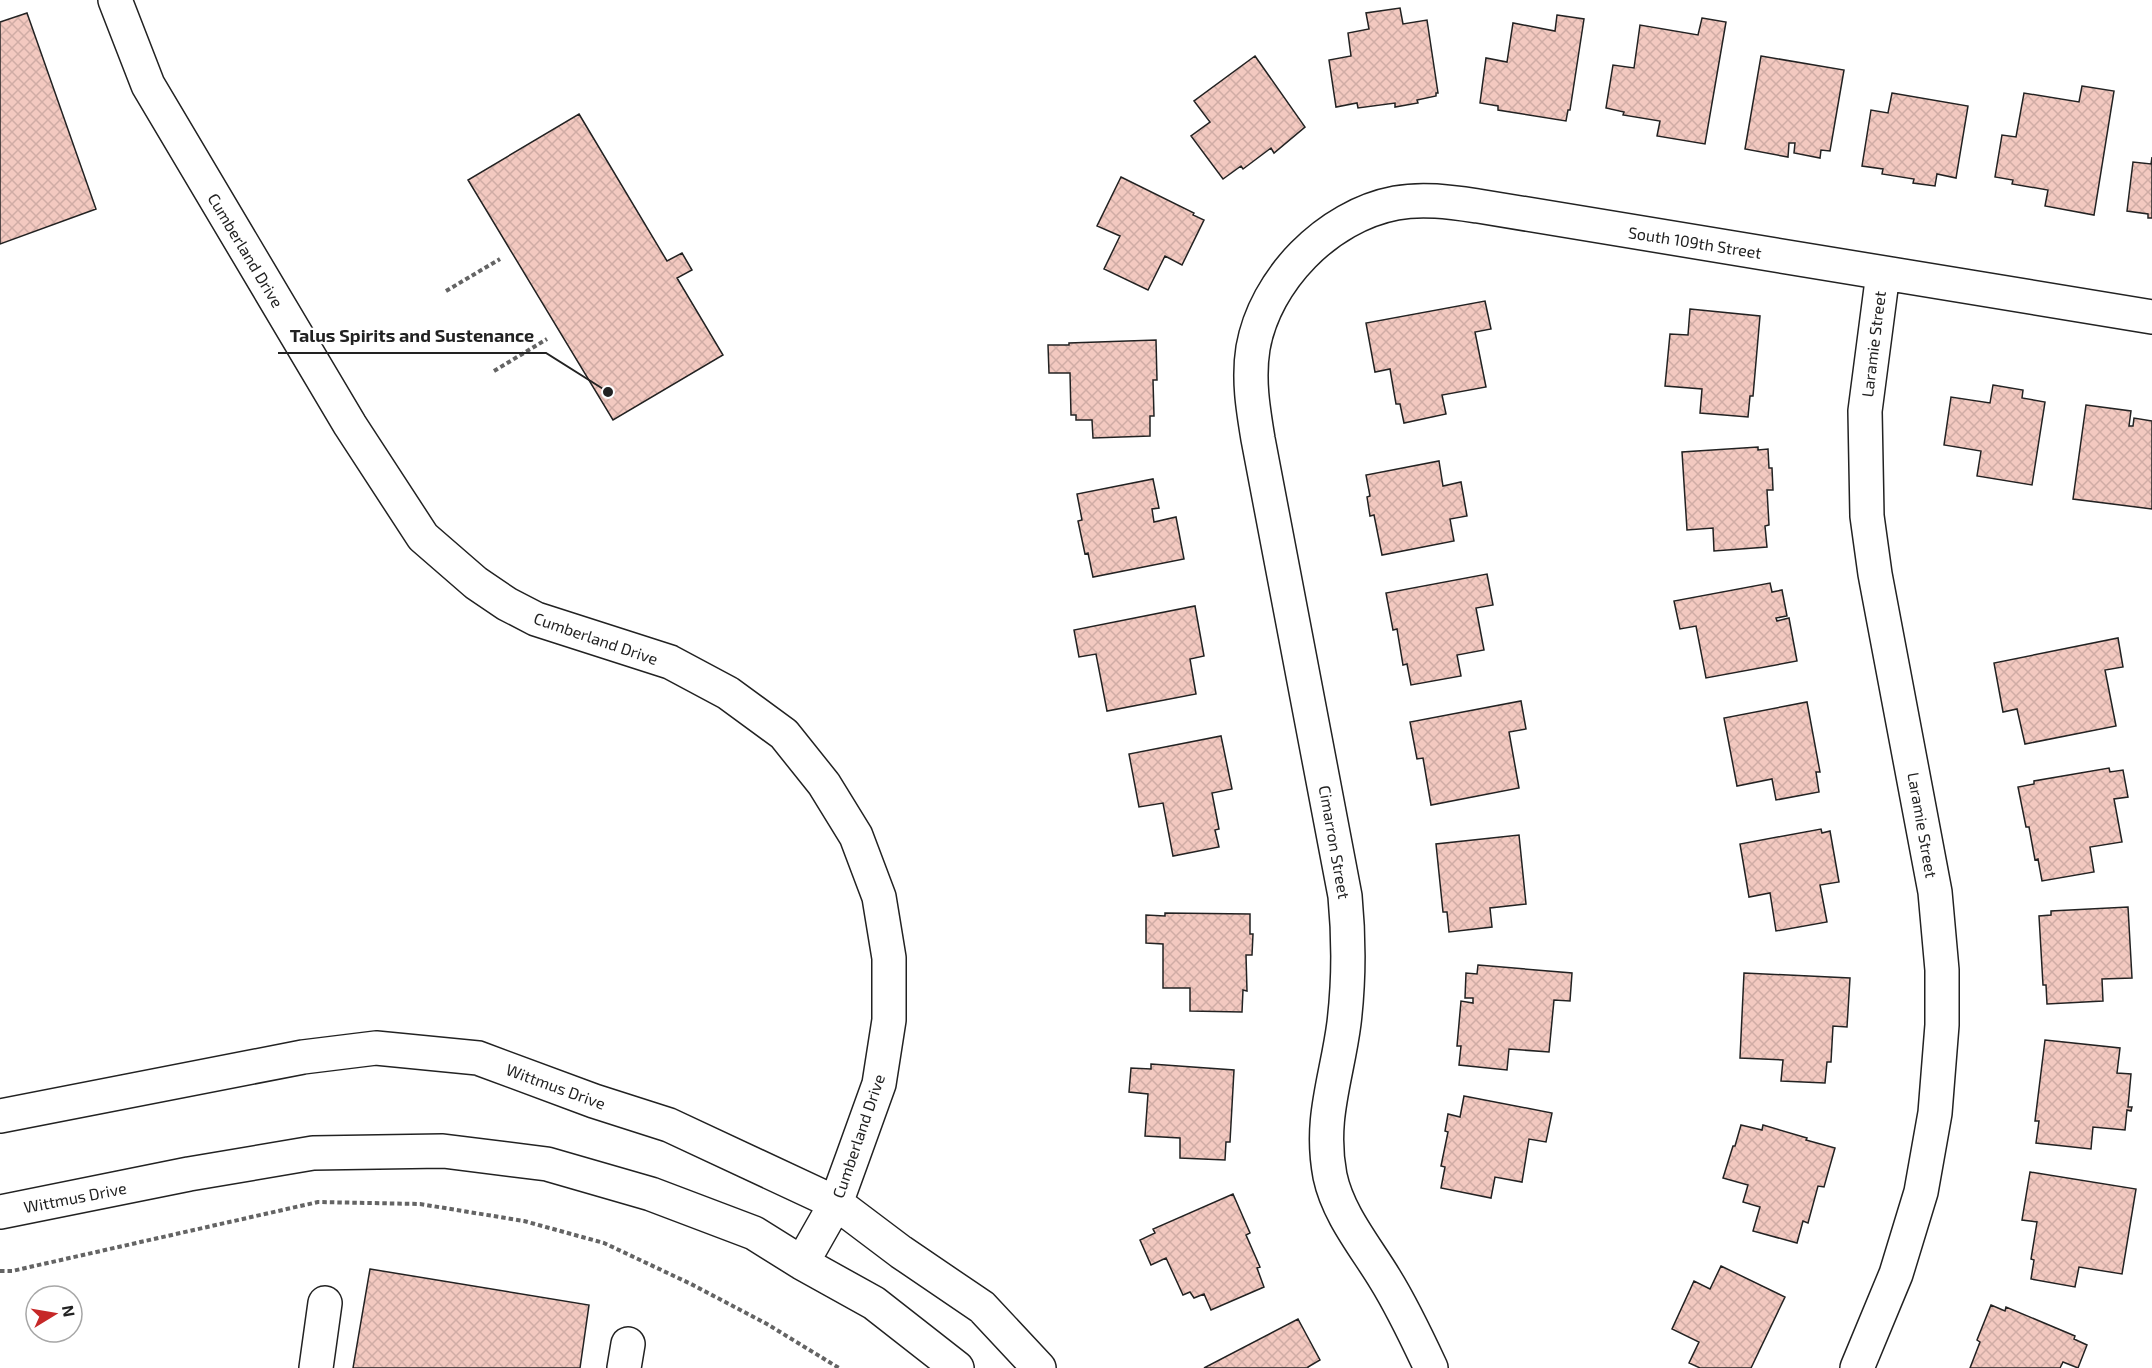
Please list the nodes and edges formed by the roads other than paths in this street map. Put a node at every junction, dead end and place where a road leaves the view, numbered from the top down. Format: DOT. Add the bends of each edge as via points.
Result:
graph roads {
  1 [pos="115,0"];
  2 [pos="1883,273"];
  3 [pos="1272,299"];
  4 [pos="2152,317"];
  5 [pos="0,1116"];
  6 [pos="836,1203"];
  7 [pos="0,1212"];
  8 [pos="802,1263"];
  9 [pos="325,1303"];
  10 [pos="316,1368"];
  11 [pos="957,1368"];
  12 [pos="1039,1368"];
  13 [pos="1431,1368"];
  14 [pos="1857,1368"];
  1 -- 6 [label="street, Cumberland Drive" via="148,85 350,425 423,537 476,583 526,614 670,662 728,693 784,734 824,784 856,836 879,897 889,958 889,1020 879,1084"];
  2 -- 3 [label="street, South 109th Street" via="1478,206 1417,201 1378,208 1337,228 1304,254"];
  2 -- 4 [label="street, South 109th Street"];
  2 -- 14 [label="street, Laramie Street" via="1865,411 1868,516 1875,574 1932,872 1941,954 1942,1024 1935,1113 1921,1192 1896,1274"];
  3 -- 13 [label="street, Cimarron Street" via="1253,348 1254,410 1339,861 1347,923 1344,1021 1327,1114 1327,1157 1343,1213 1403,1310"];
  5 -- 6 [label="street, Wittmus Drive" via="324,1054 376,1048 478,1058 669,1125"];
  6 -- 8 [label="street, Cumberland Drive"];
  6 -- 12 [label="street, Wittmus Drive" via="982,1307"];
  7 -- 8 [label="street, Wittmus Drive" via="313,1153 442,1151 547,1164 651,1194 754,1233"];
  8 -- 11 [label="street, Wittmus Drive" via="874,1303"];
  9 -- 10 [label="street"];
}
